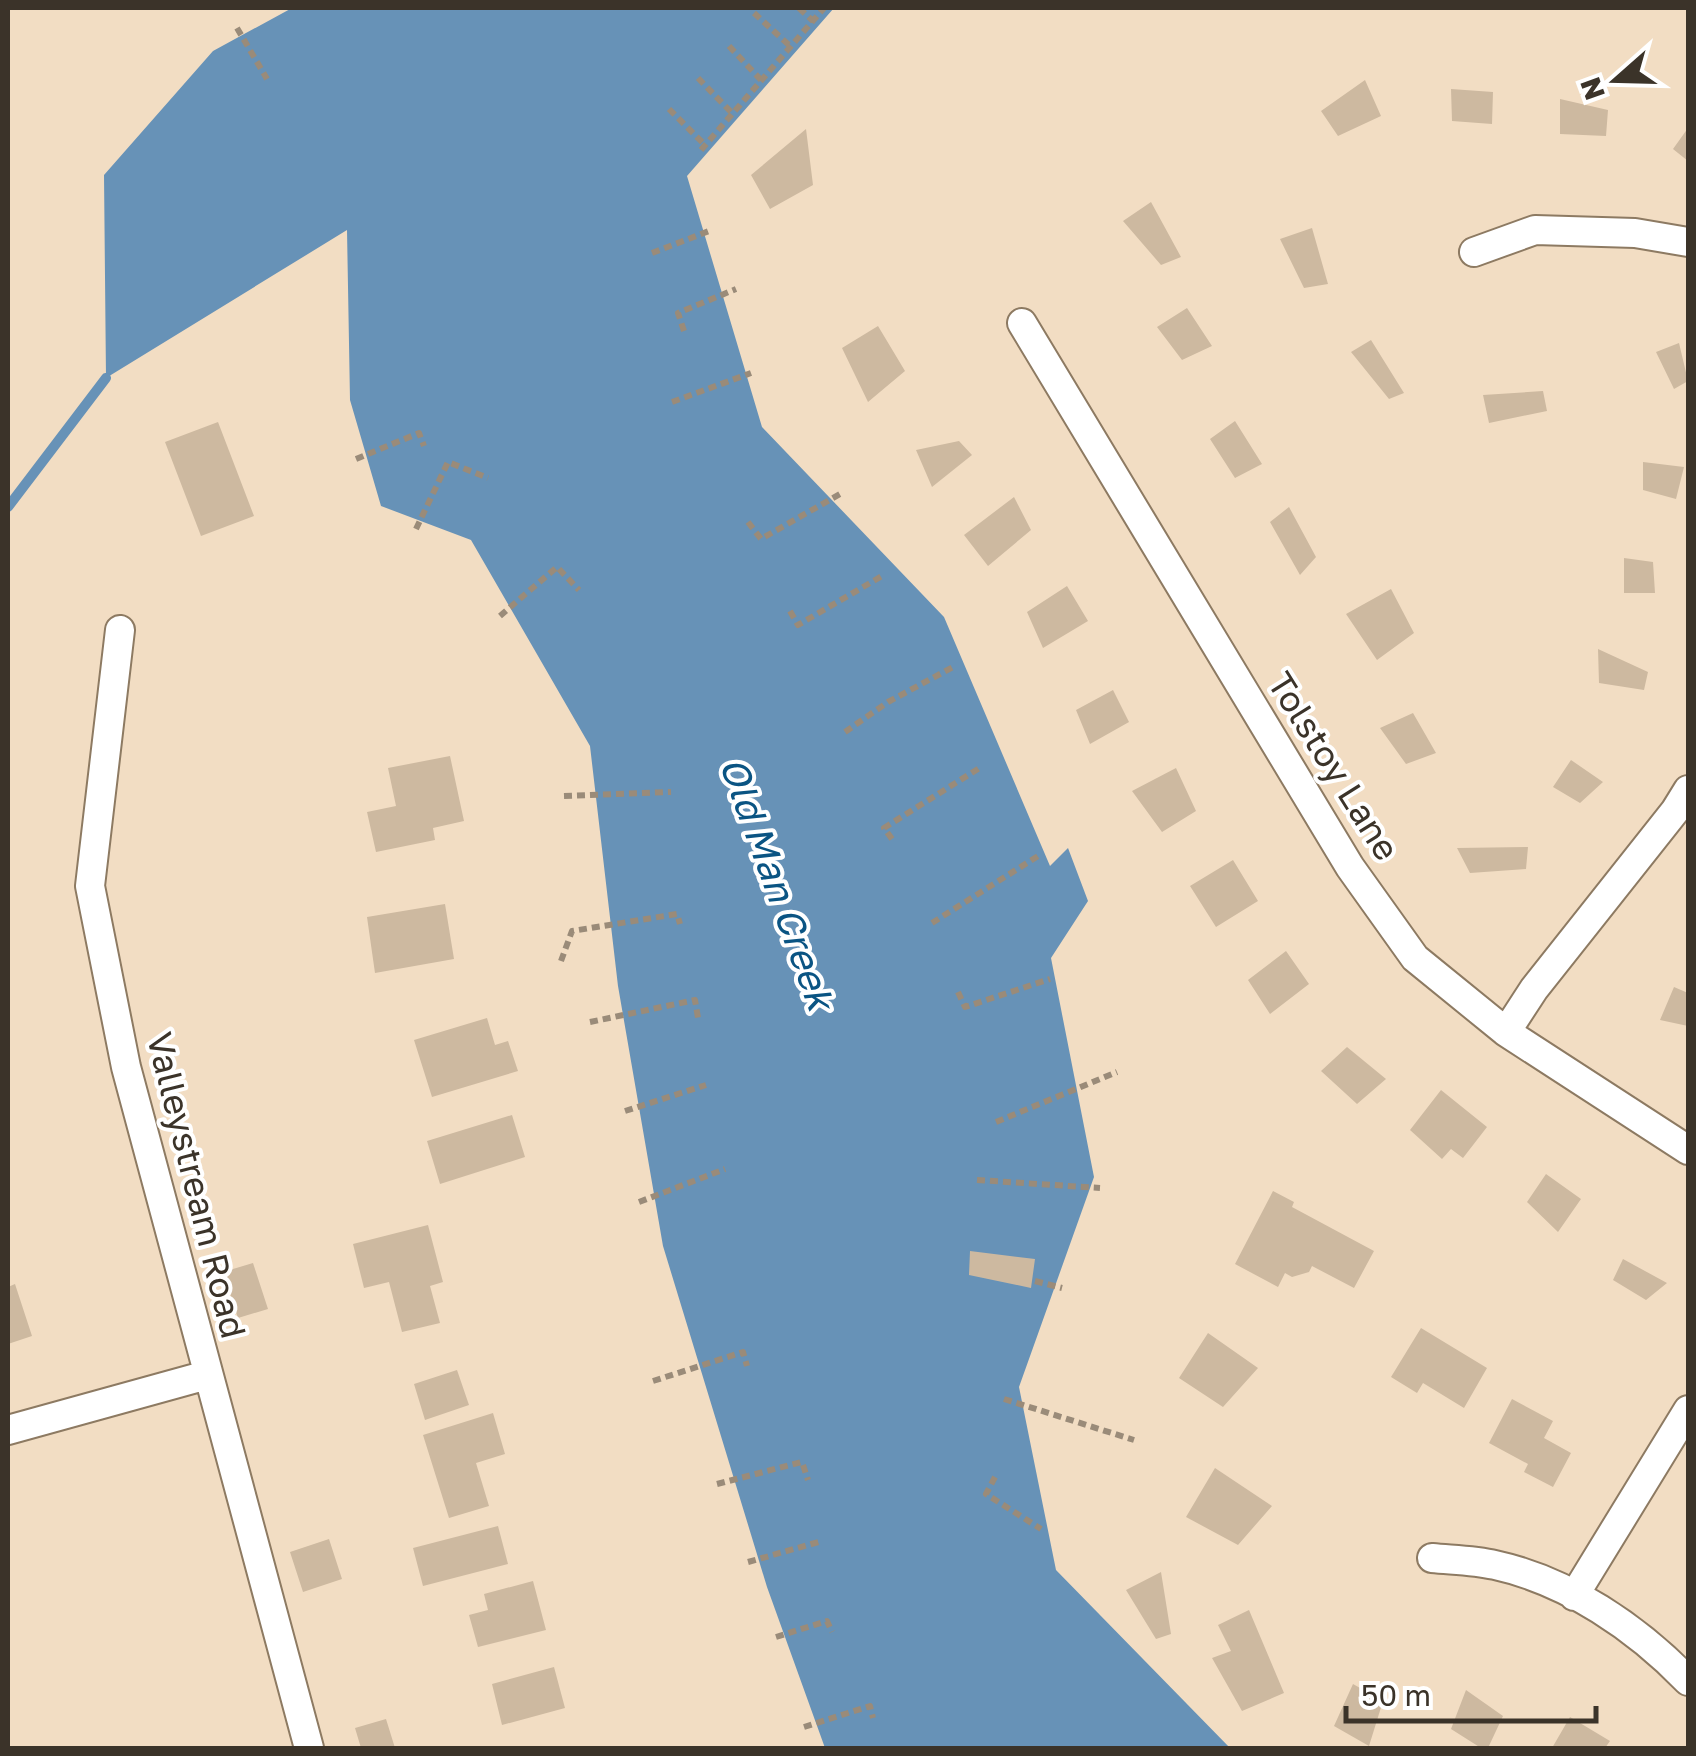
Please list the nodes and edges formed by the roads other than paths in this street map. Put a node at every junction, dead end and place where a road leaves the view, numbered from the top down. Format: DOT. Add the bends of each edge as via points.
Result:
graph roads {
  1 [pos="1688,242"];
  2 [pos="1474,252"];
  3 [pos="1022,323"];
  4 [pos="120,630"];
  5 [pos="1688,790"];
  6 [pos="1506,1032"];
  7 [pos="1688,1150"];
  8 [pos="207,1376"];
  9 [pos="1688,1410"];
  10 [pos="8,1430"];
  11 [pos="1432,1558"];
  12 [pos="1574,1596"];
  13 [pos="1688,1681"];
  14 [pos="309,1748"];
  1 -- 2 [label="street" via="1535,230"];
  3 -- 6 [label="street, Tolstoy Lane" via="1350,867 1415,958"];
  4 -- 8 [label="street, Valleystream Road" via="90,886 126,1067"];
  5 -- 6 [label="street"];
  6 -- 7 [label="street, Tolstoy Lane"];
  8 -- 10 [label="street"];
  8 -- 14 [label="street, Valleystream Road"];
  9 -- 12 [label="street"];
  11 -- 12 [label="street" via="1510,1569"];
  12 -- 13 [label="street" via="1622,1622"];
}
